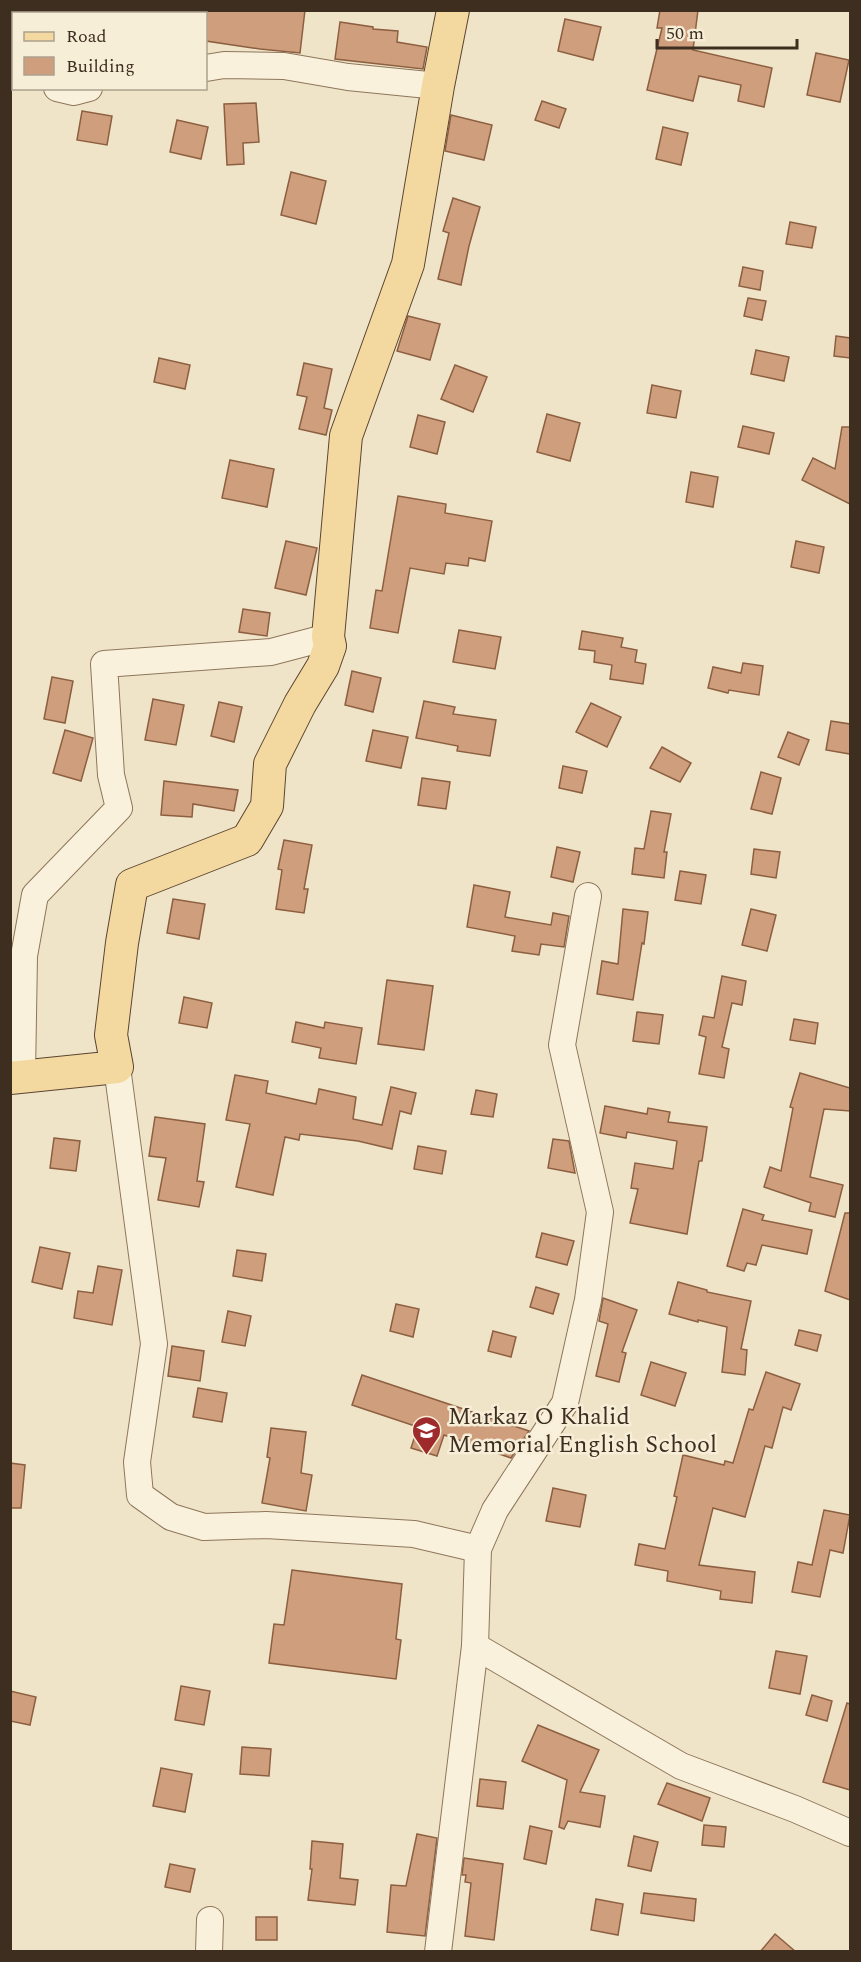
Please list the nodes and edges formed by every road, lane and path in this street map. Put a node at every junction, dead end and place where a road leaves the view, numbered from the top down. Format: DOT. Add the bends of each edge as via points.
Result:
graph roads {
  1 [pos="453,10"];
  2 [pos="207,68"];
  3 [pos="438,86"];
  4 [pos="66,90"];
  5 [pos="82,90"];
  6 [pos="328,637"];
  7 [pos="588,896"];
  8 [pos="117,1067"];
  9 [pos="16,1077"];
  10 [pos="478,1549"];
  11 [pos="475,1646"];
  12 [pos="850,1833"];
  13 [pos="210,1920"];
  14 [pos="209,1952"];
  15 [pos="438,1952"];
  1 -- 3 [label="main road"];
  2 -- 3 [label="street" via="284,66"];
  3 -- 6 [label="main road" via="408,264 346,436"];
  4 -- 5 [label="street"];
  6 -- 8 [label="main road" via="330,646 323,666 270,764 267,806 247,840 132,885 111,1035"];
  6 -- 9 [label="street" via="271,652 104,664 111,775 119,808 35,895 24,956"];
  7 -- 10 [label="street" via="562,1046 600,1212 588,1300 565,1403 495,1510"];
  8 -- 9 [label="main road"];
  8 -- 10 [label="street" via="153,1344 137,1462 140,1495 171,1517 204,1527 266,1525 414,1534"];
  10 -- 11 [label="street"];
  11 -- 12 [label="street" via="681,1766"];
  11 -- 15 [label="street"];
  13 -- 14 [label="street"];
}
